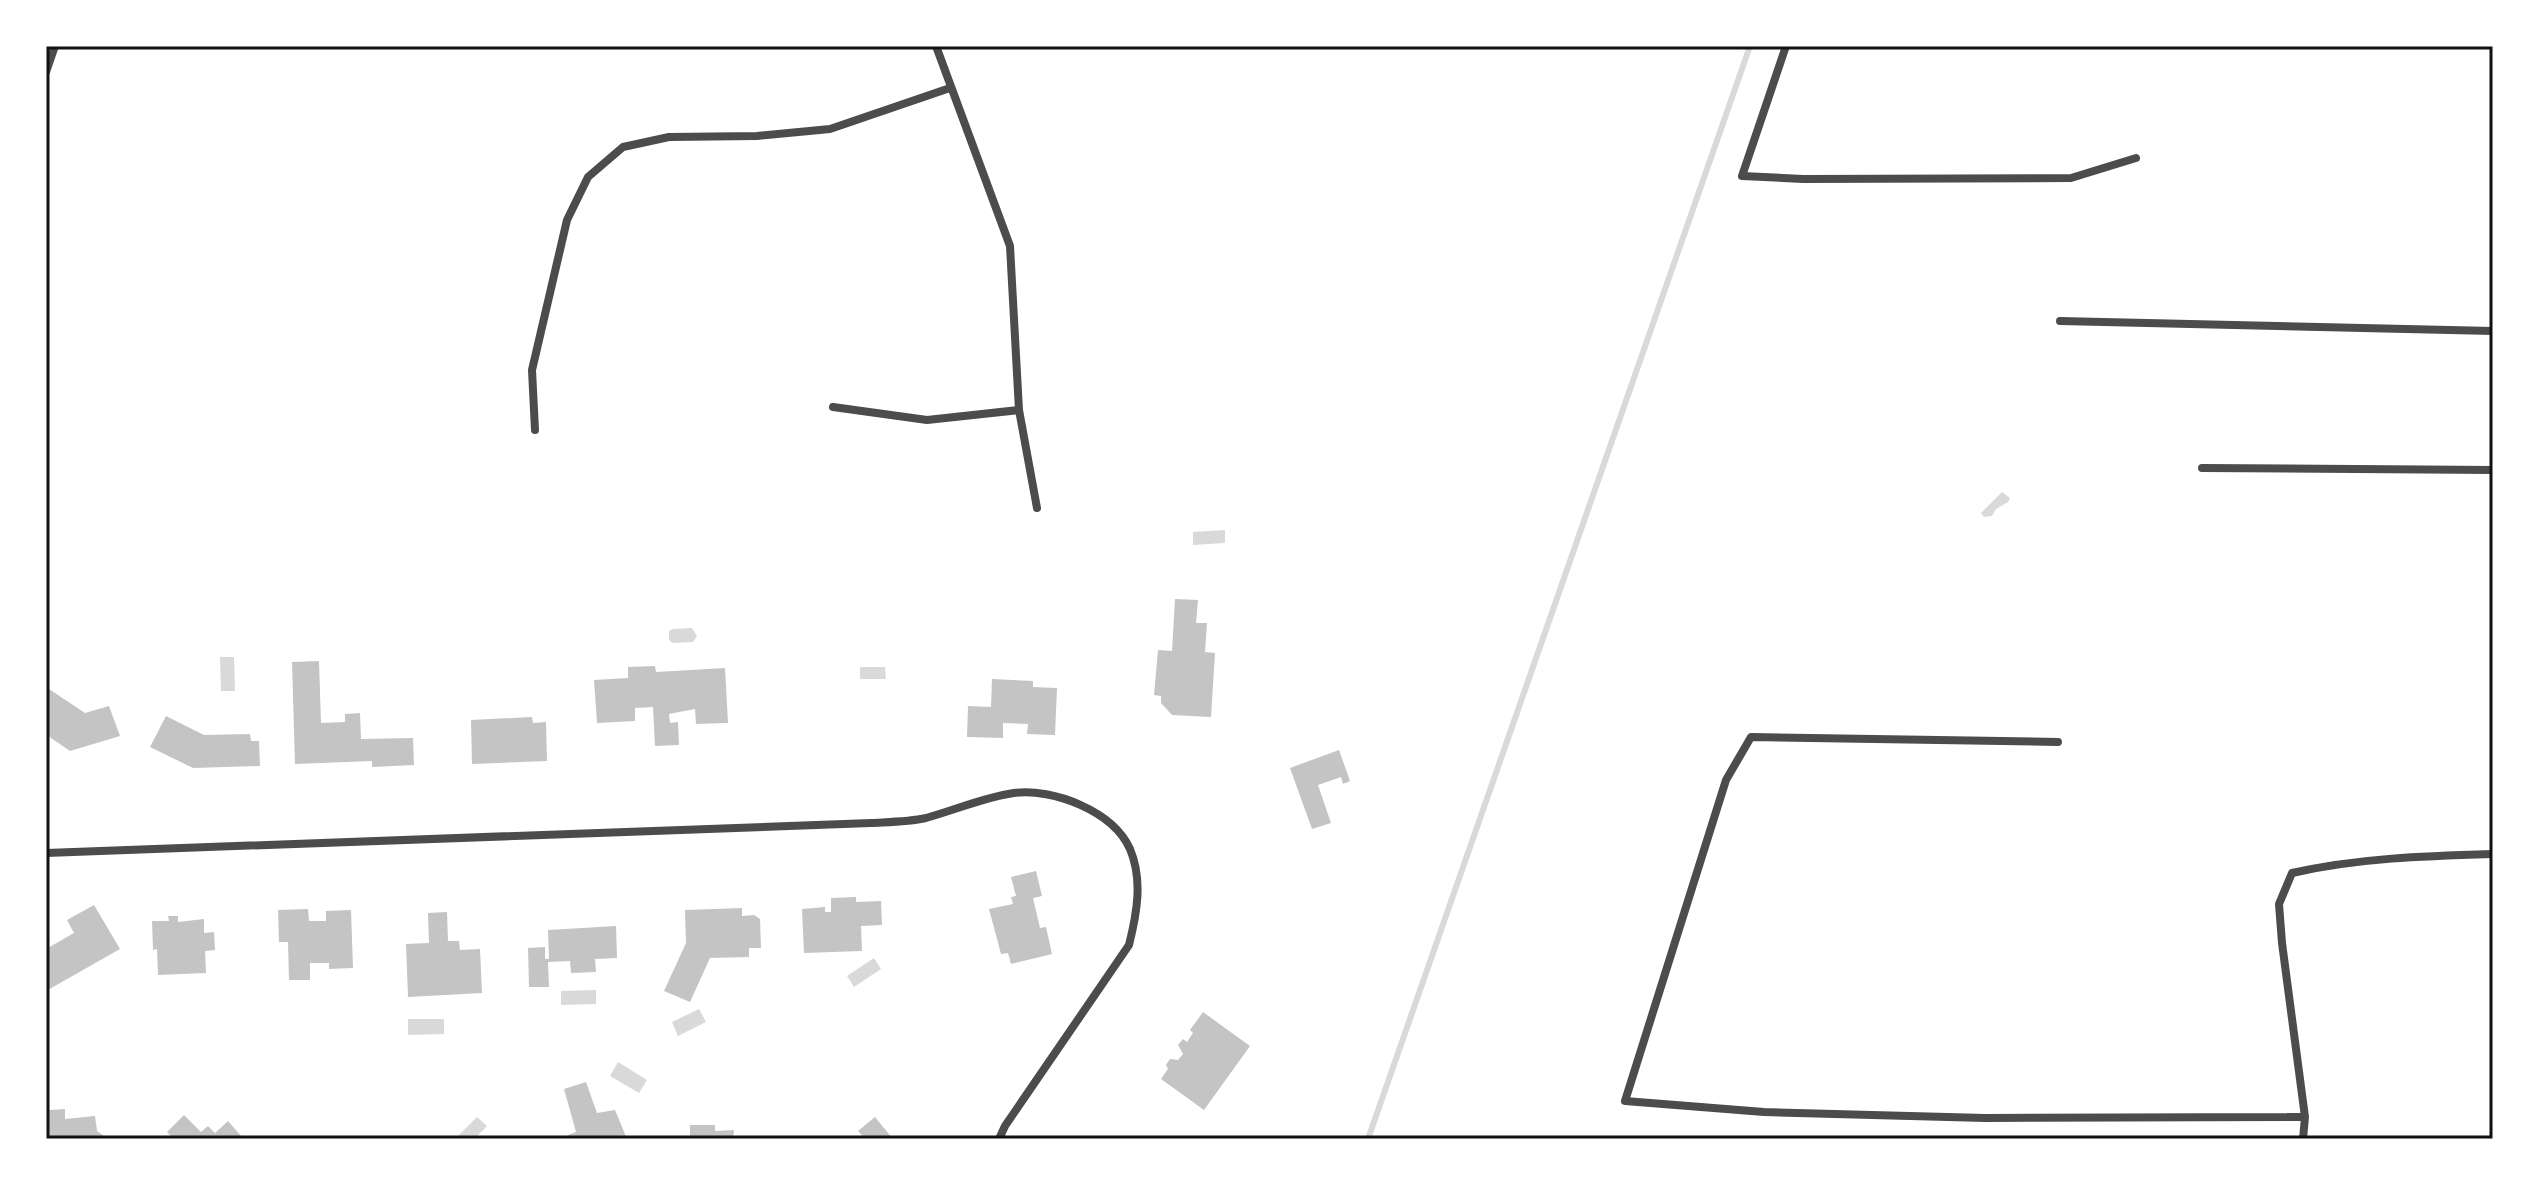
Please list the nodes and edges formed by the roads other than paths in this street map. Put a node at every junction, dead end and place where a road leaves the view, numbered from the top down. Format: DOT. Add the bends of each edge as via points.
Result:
graph roads {
  1 [pos="55,46"];
  2 [pos="936,46"];
  3 [pos="1786,46"];
  4 [pos="46,72"];
  5 [pos="950,88"];
  6 [pos="2136,158"];
  7 [pos="2060,321"];
  8 [pos="2493,331"];
  9 [pos="833,407"];
  10 [pos="1019,410"];
  11 [pos="535,430"];
  12 [pos="2202,468"];
  13 [pos="2493,470"];
  14 [pos="1037,508"];
  15 [pos="2058,742"];
  16 [pos="46,853"];
  17 [pos="2493,854"];
  18 [pos="2305,1117"];
  19 [pos="999,1139"];
  20 [pos="2303,1139"];
  1 -- 4 [label="street"];
  2 -- 5 [label="street"];
  3 -- 6 [label="street" via="1742,176 2071,178"];
  5 -- 10 [label="street" via="1010,246"];
  5 -- 11 [label="street" via="830,129 669,137 623,147 588,177 567,220 532,370"];
  7 -- 8 [label="street"];
  9 -- 10 [label="street" via="927,420"];
  10 -- 14 [label="street"];
  12 -- 13 [label="street"];
  15 -- 18 [label="street" via="1751,737 1726,780 1625,1101 1764,1112 1985,1118"];
  16 -- 19 [label="street" via="864,824 920,819 1013,793 1049,793 1085,806 1129,847 1138,912 1129,945"];
  17 -- 18 [label="street" via="2335,863 2292,873 2279,904"];
  18 -- 20 [label="street"];
}
